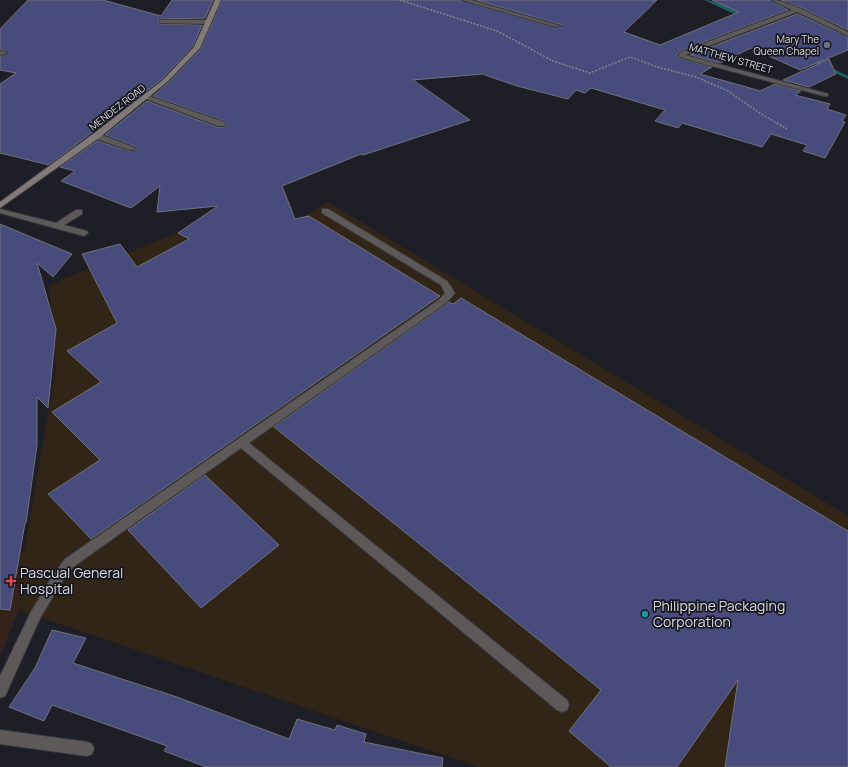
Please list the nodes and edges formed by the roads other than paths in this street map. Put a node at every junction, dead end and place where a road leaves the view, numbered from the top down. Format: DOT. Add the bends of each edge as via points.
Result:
graph roads {
  1 [pos="218,0"];
  2 [pos="465,0"];
  3 [pos="775,0"];
  4 [pos="798,10"];
  5 [pos="162,21"];
  6 [pos="209,22"];
  7 [pos="558,26"];
  8 [pos="848,27"];
  9 [pos="840,30"];
  10 [pos="848,34"];
  11 [pos="826,94"];
  12 [pos="146,97"];
  13 [pos="221,124"];
  14 [pos="96,136"];
  15 [pos="132,148"];
  16 [pos="0,206"];
  17 [pos="0,210"];
  18 [pos="325,211"];
  19 [pos="79,212"];
  20 [pos="59,225"];
  21 [pos="84,233"];
  22 [pos="242,443"];
  23 [pos="0,691"];
  24 [pos="562,705"];
  25 [pos="0,737"];
  26 [pos="87,749"];
  1 -- 6 [label="street, MENDEZ ROAD"];
  2 -- 7 [label="street"];
  3 -- 4 [label="street"];
  4 -- 9 [label="street"];
  4 -- 11 [label="street, MATTHEW STREET" via="681,55"];
  5 -- 6 [label="street"];
  6 -- 12 [label="street, MENDEZ ROAD" via="188,59"];
  8 -- 9 [label="street"];
  9 -- 10 [label="street"];
  12 -- 13 [label="street"];
  12 -- 14 [label="street, MENDEZ ROAD"];
  14 -- 15 [label="street"];
  14 -- 16 [label="street, MENDEZ ROAD"];
  17 -- 20 [label="street"];
  18 -- 22 [label="street" via="444,283 450,293 443,301"];
  19 -- 20 [label="street"];
  20 -- 21 [label="street"];
  22 -- 23 [label="street" via="69,563 35,616"];
  22 -- 24 [label="street"];
  25 -- 26 [label="street"];
}
